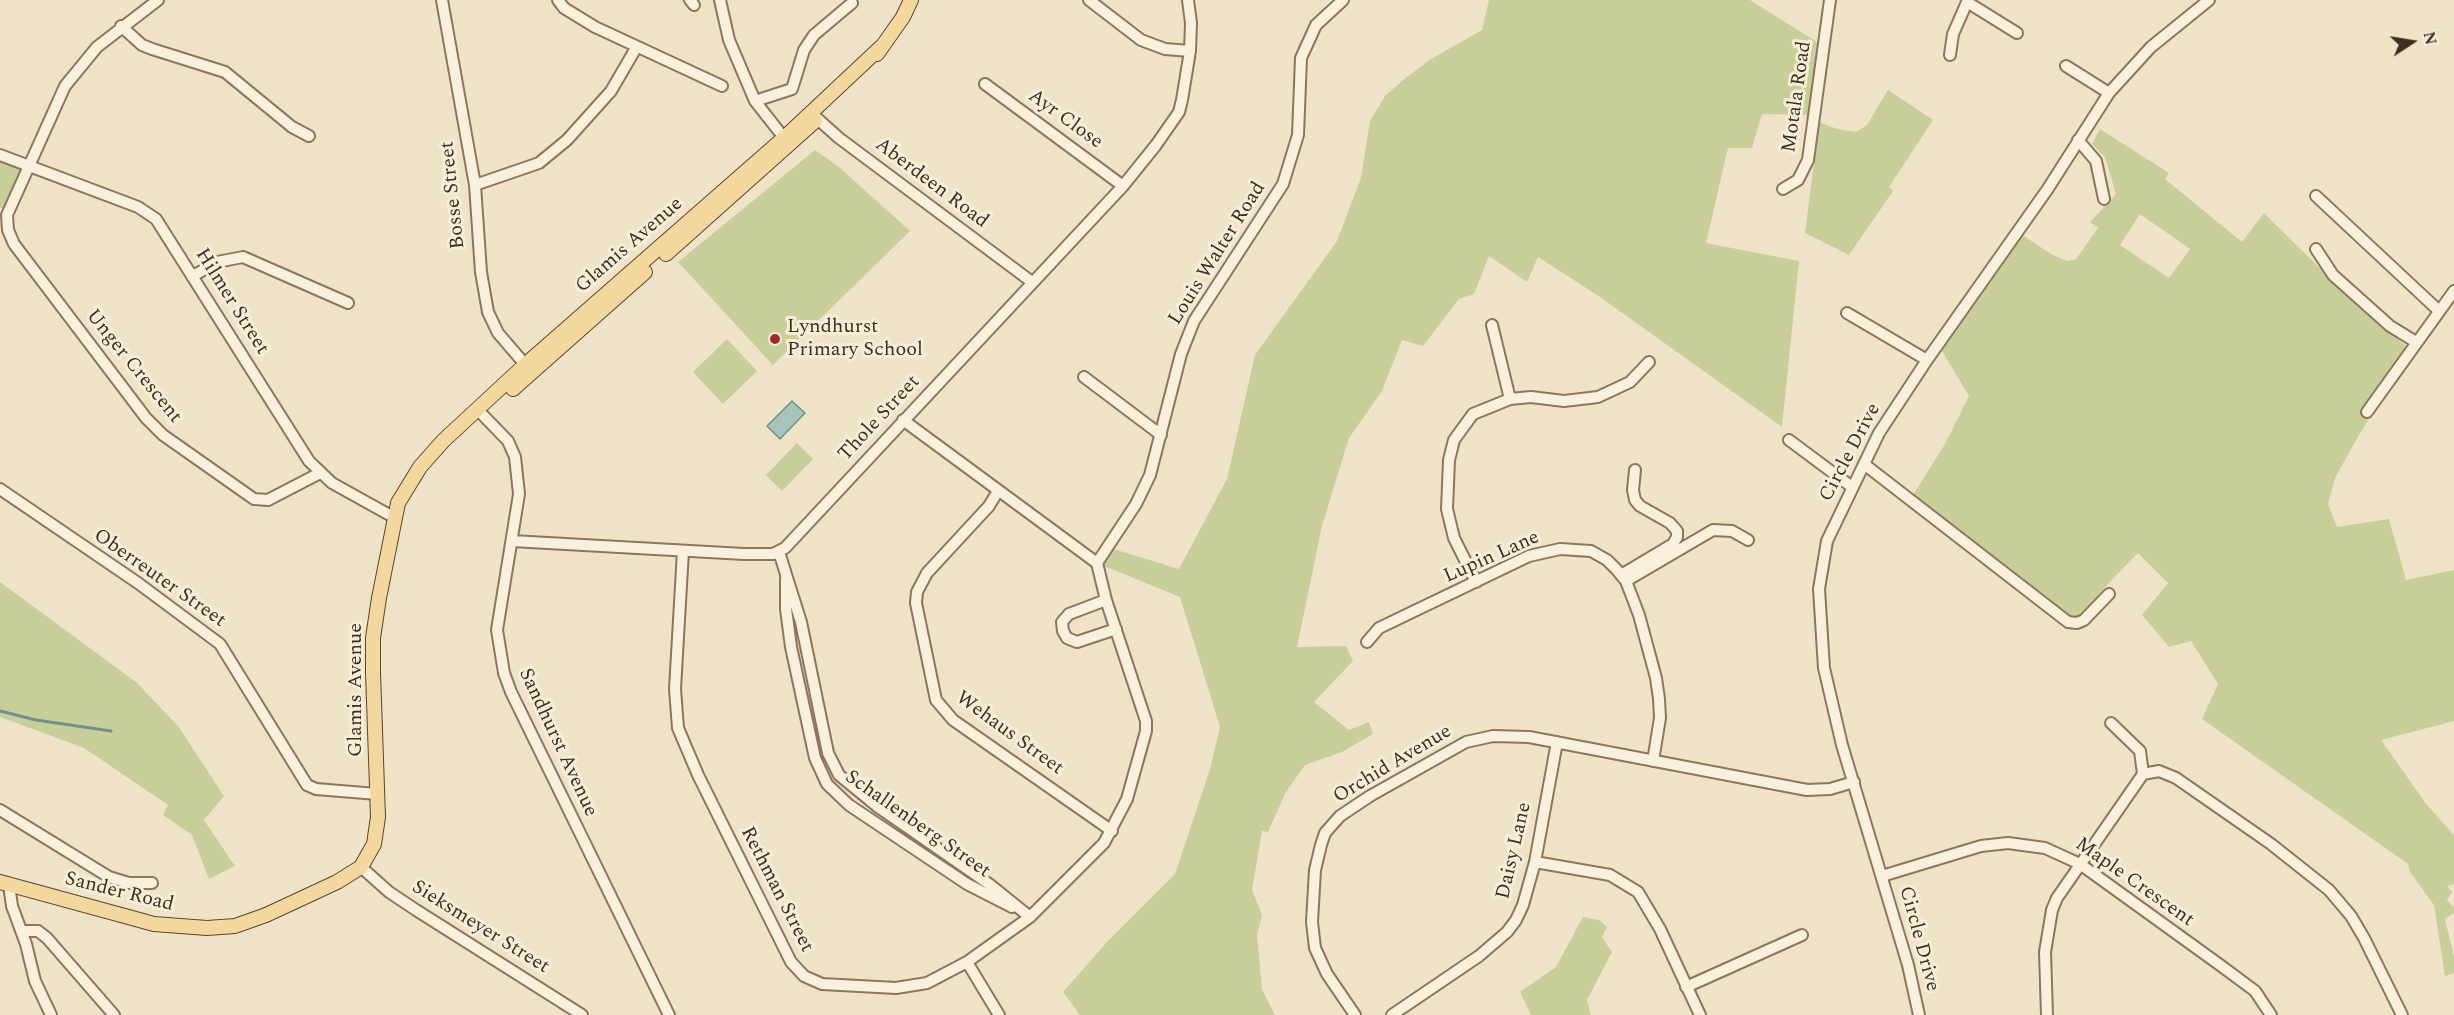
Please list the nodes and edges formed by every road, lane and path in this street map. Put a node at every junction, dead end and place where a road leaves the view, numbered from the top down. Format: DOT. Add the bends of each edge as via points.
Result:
graph roads {
  1 [pos="158,0"];
  2 [pos="442,0"];
  3 [pos="558,0"];
  4 [pos="720,0"];
  5 [pos="911,0"];
  6 [pos="1089,0"];
  7 [pos="1188,0"];
  8 [pos="1343,0"];
  9 [pos="1830,0"];
  10 [pos="2209,0"];
  11 [pos="1967,1"];
  12 [pos="852,3"];
  13 [pos="121,26"];
  14 [pos="2017,33"];
  15 [pos="636,48"];
  16 [pos="1190,51"];
  17 [pos="1950,55"];
  18 [pos="2066,66"];
  19 [pos="985,84"];
  20 [pos="722,86"];
  21 [pos="2109,93"];
  22 [pos="755,101"];
  23 [pos="814,116"];
  24 [pos="309,136"];
  25 [pos="2078,140"];
  26 [pos="787,142"];
  27 [pos="0,155"];
  28 [pos="29,164"];
  29 [pos="475,185"];
  30 [pos="1124,186"];
  31 [pos="1783,189"];
  32 [pos="2316,196"];
  33 [pos="2104,199"];
  34 [pos="2316,249"];
  35 [pos="193,276"];
  36 [pos="1032,282"];
  37 [pos="2454,291"];
  38 [pos="348,303"];
  39 [pos="2438,310"];
  40 [pos="1847,313"];
  41 [pos="1492,325"];
  42 [pos="2416,342"];
  43 [pos="1928,360"];
  44 [pos="1649,362"];
  45 [pos="528,369"];
  46 [pos="1084,377"];
  47 [pos="1510,399"];
  48 [pos="481,412"];
  49 [pos="2367,412"];
  50 [pos="903,420"];
  51 [pos="1161,435"];
  52 [pos="1789,440"];
  53 [pos="1864,464"];
  54 [pos="1635,470"];
  55 [pos="320,473"];
  56 [pos="1852,487"];
  57 [pos="0,489"];
  58 [pos="999,490"];
  59 [pos="395,518"];
  60 [pos="1748,540"];
  61 [pos="512,541"];
  62 [pos="683,550"];
  63 [pos="779,552"];
  64 [pos="1097,563"];
  65 [pos="786,575"];
  66 [pos="1623,578"];
  67 [pos="1476,582"];
  68 [pos="2109,594"];
  69 [pos="1106,600"];
  70 [pos="1116,629"];
  71 [pos="1367,642"];
  72 [pos="2112,723"];
  73 [pos="1557,742"];
  74 [pos="1653,761"];
  75 [pos="2143,774"];
  76 [pos="1854,782"];
  77 [pos="377,794"];
  78 [pos="0,810"];
  79 [pos="1112,831"];
  80 [pos="1535,862"];
  81 [pos="2080,864"];
  82 [pos="362,867"];
  83 [pos="1882,876"];
  84 [pos="152,883"];
  85 [pos="5,884"];
  86 [pos="1018,909"];
  87 [pos="1030,917"];
  88 [pos="22,931"];
  89 [pos="1803,935"];
  90 [pos="967,962"];
  91 [pos="1686,987"];
  92 [pos="51,1015"];
  93 [pos="114,1015"];
  94 [pos="582,1015"];
  95 [pos="669,1015"];
  96 [pos="999,1015"];
  97 [pos="1355,1015"];
  98 [pos="1392,1015"];
  99 [pos="1700,1015"];
  100 [pos="1919,1015"];
  101 [pos="2047,1015"];
  102 [pos="2271,1015"];
  103 [pos="2402,1015"];
  1 -- 13 [label="street, Unger Crescent"];
  2 -- 29 [label="street, Bosse Street"];
  3 -- 15 [label="street" via="577,17"];
  4 -- 22 [label="street" via="729,40"];
  5 -- 23 [label="main road, Glamis Avenue" via="864,70"];
  6 -- 16 [label="street" via="1141,40 1165,49"];
  7 -- 16 [label="street, Thole Street"];
  8 -- 51 [label="street, Louis Walter Road" via="1316,25 1305,46 1300,65 1300,119 1290,168 1194,321 1181,354"];
  9 -- 31 [label="street, Motala Road" via="1808,160 1798,180"];
  10 -- 21 [label="street, Circle Drive" via="2151,47"];
  11 -- 14 [label="street"];
  11 -- 17 [label="street" via="1953,34"];
  12 -- 22 [label="street" via="814,35 804,50 792,89"];
  13 -- 24 [label="street" via="142,45 225,72 292,127"];
  13 -- 28 [label="street, Unger Crescent" via="84,61 65,86"];
  15 -- 20 [label="street"];
  15 -- 29 [label="street" via="611,91 567,140 539,163"];
  16 -- 30 [label="street, Thole Street" via="1179,112"];
  18 -- 21 [label="street"];
  19 -- 30 [label="street, Ayr Close"];
  21 -- 25 [label="street, Circle Drive"];
  22 -- 26 [label="street"];
  23 -- 26 [label="main road, Glamis Avenue"];
  23 -- 36 [label="street, Aberdeen Road"];
  25 -- 33 [label="street" via="2096,161"];
  25 -- 43 [label="street, Circle Drive"];
  26 -- 45 [label="main road, Glamis Avenue"];
  27 -- 28 [label="street, Hilmer Street"];
  28 -- 35 [label="street, Hilmer Street" via="148,212 163,227"];
  28 -- 55 [label="street, Unger Crescent" via="6,219 14,244 146,418 179,448 254,499 268,500"];
  29 -- 45 [label="street, Bosse Street" via="488,312 498,333"];
  30 -- 36 [label="street, Thole Street"];
  32 -- 39 [label="street"];
  34 -- 42 [label="street" via="2327,269 2390,327"];
  35 -- 38 [label="street" via="217,262 243,257"];
  35 -- 55 [label="street, Hilmer Street"];
  36 -- 50 [label="street, Thole Street"];
  37 -- 39 [label="street"];
  39 -- 42 [label="street"];
  40 -- 43 [label="street"];
  41 -- 47 [label="street"];
  42 -- 49 [label="street"];
  43 -- 53 [label="street, Circle Drive"];
  44 -- 47 [label="street" via="1630,382 1598,397"];
  45 -- 48 [label="main road, Glamis Avenue"];
  46 -- 51 [label="street"];
  47 -- 67 [label="street" via="1473,414 1454,440 1449,460 1449,524"];
  48 -- 59 [label="main road, Glamis Avenue" via="413,480 398,503"];
  48 -- 61 [label="street, Sandhurst Avenue" via="508,441 515,457 519,494"];
  50 -- 58 [label="street"];
  50 -- 63 [label="street, Thole Street"];
  51 -- 64 [label="street, Louis Walter Road" via="1150,475 1136,504"];
  52 -- 56 [label="street"];
  53 -- 56 [label="street, Circle Drive"];
  53 -- 68 [label="street" via="2068,622 2077,624 2084,620"];
  54 -- 66 [label="street" via="1635,500 1670,524 1677,537 1673,544"];
  55 -- 59 [label="street, Hilmer Street" via="362,502"];
  56 -- 76 [label="street, Circle Drive" via="1827,541 1819,589 1824,668"];
  57 -- 77 [label="street, Oberreuter Street" via="220,644 307,785 337,792"];
  58 -- 64 [label="street"];
  58 -- 79 [label="street, Wehaus Street" via="989,507 927,573 917,592 936,700 953,720"];
  59 -- 77 [label="main road, Glamis Avenue" via="373,638"];
  60 -- 66 [label="street" via="1732,531 1713,530"];
  61 -- 62 [label="street"];
  61 -- 95 [label="street, Sandhurst Avenue" via="497,630 504,673"];
  62 -- 63 [label="street"];
  62 -- 90 [label="street, Rethman Street" via="675,689 678,728 791,962 804,976 822,984 896,988 927,983"];
  63 -- 65 [label="street, Schallenberg Street"];
  64 -- 69 [label="street, Rethman Street"];
  65 -- 86 [label="street, Schallenberg Street" via="801,622 828,753 839,775"];
  65 -- 86 [label="street, Schallenberg Street" via="791,647 815,758 827,784 849,805 967,884"];
  66 -- 67 [label="street, Lupin Lane" via="1607,560 1591,551 1560,549 1529,556"];
  66 -- 74 [label="street, Lupin Lane" via="1639,615 1656,678 1660,718"];
  67 -- 71 [label="street, Lupin Lane" via="1379,628"];
  69 -- 70 [label="street, Rethman Street"];
  69 -- 70 [label="street" via="1069,614 1062,622 1063,631 1067,638 1077,642"];
  70 -- 79 [label="street, Rethman Street" via="1146,725 1127,799"];
  72 -- 75 [label="street" via="2140,751"];
  73 -- 74 [label="street, Orchid Avenue"];
  73 -- 80 [label="street, Daisy Lane"];
  73 -- 97 [label="street, Orchid Avenue" via="1510,735 1466,742 1370,796 1332,825 1320,845 1315,870 1313,938 1320,962"];
  74 -- 76 [label="street, Orchid Avenue" via="1807,789 1830,789"];
  75 -- 81 [label="street"];
  75 -- 103 [label="street" via="2159,771 2176,778 2329,890 2364,938"];
  76 -- 83 [label="street, Circle Drive"];
  77 -- 82 [label="main road, Glamis Avenue" via="376,835"];
  78 -- 84 [label="street" via="109,878"];
  79 -- 87 [label="street, Rethman Street"];
  80 -- 91 [label="street" via="1601,872 1630,885 1651,911"];
  80 -- 98 [label="street, Daisy Lane" via="1523,905 1508,932"];
  81 -- 83 [label="street, Maple Crescent" via="2045,848 2008,843 1982,846"];
  81 -- 101 [label="street" via="2057,898 2048,921"];
  81 -- 102 [label="street, Maple Crescent" via="2255,991"];
  82 -- 85 [label="main road, Sander Road" via="266,915 235,926 215,927 154,924"];
  82 -- 94 [label="street, Sieksmeyer Street" via="416,910"];
  83 -- 100 [label="street, Circle Drive"];
  85 -- 88 [label="street"];
  86 -- 87 [label="street, Schallenberg Street"];
  87 -- 90 [label="street, Rethman Street"];
  88 -- 92 [label="street" via="35,981"];
  88 -- 93 [label="street" via="38,931 47,938"];
  89 -- 91 [label="street"];
  90 -- 96 [label="street"];
  91 -- 99 [label="street"];
}
